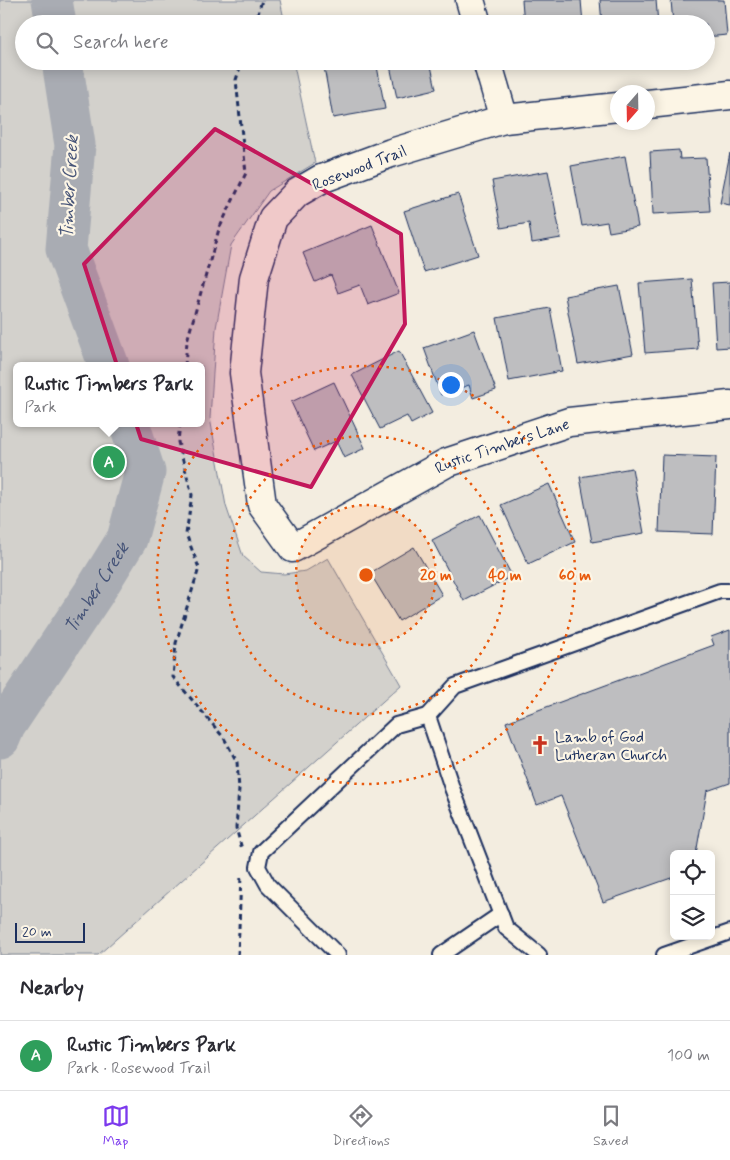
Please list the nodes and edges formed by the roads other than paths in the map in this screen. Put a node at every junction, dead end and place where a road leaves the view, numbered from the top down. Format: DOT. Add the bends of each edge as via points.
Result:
graph roads {
  1 [pos="470,0"];
  2 [pos="474,15"];
  3 [pos="490,70"];
  4 [pos="730,95"];
  5 [pos="655,103"];
  6 [pos="610,108"];
  7 [pos="504,120"];
  8 [pos="730,406"];
  9 [pos="293,548"];
  10 [pos="730,591"];
  11 [pos="428,716"];
  12 [pos="501,914"];
  13 [pos="730,932"];
  14 [pos="672,954"];
  15 [pos="338,955"];
  16 [pos="441,955"];
  17 [pos="539,955"];
  1 -- 2 [label="street"];
  3 -- 7 [label="street"];
  4 -- 5 [label="street"];
  6 -- 7 [label="street, Rosewood Trail"];
  7 -- 9 [label="street, Rosewood Trail" via="391,153 321,179 297,193 273,218 254,278 244,373 262,505"];
  8 -- 9 [label="street, Rustic Timbers Lane" via="569,422 446,464"];
  10 -- 11 [label="lane" via="720,591 455,686"];
  11 -- 12 [label="lane"];
  11 -- 15 [label="lane" via="396,725 261,852 258,868 268,886"];
  12 -- 16 [label="lane"];
  12 -- 17 [label="lane" via="506,928"];
  13 -- 14 [label="lane"];
}
